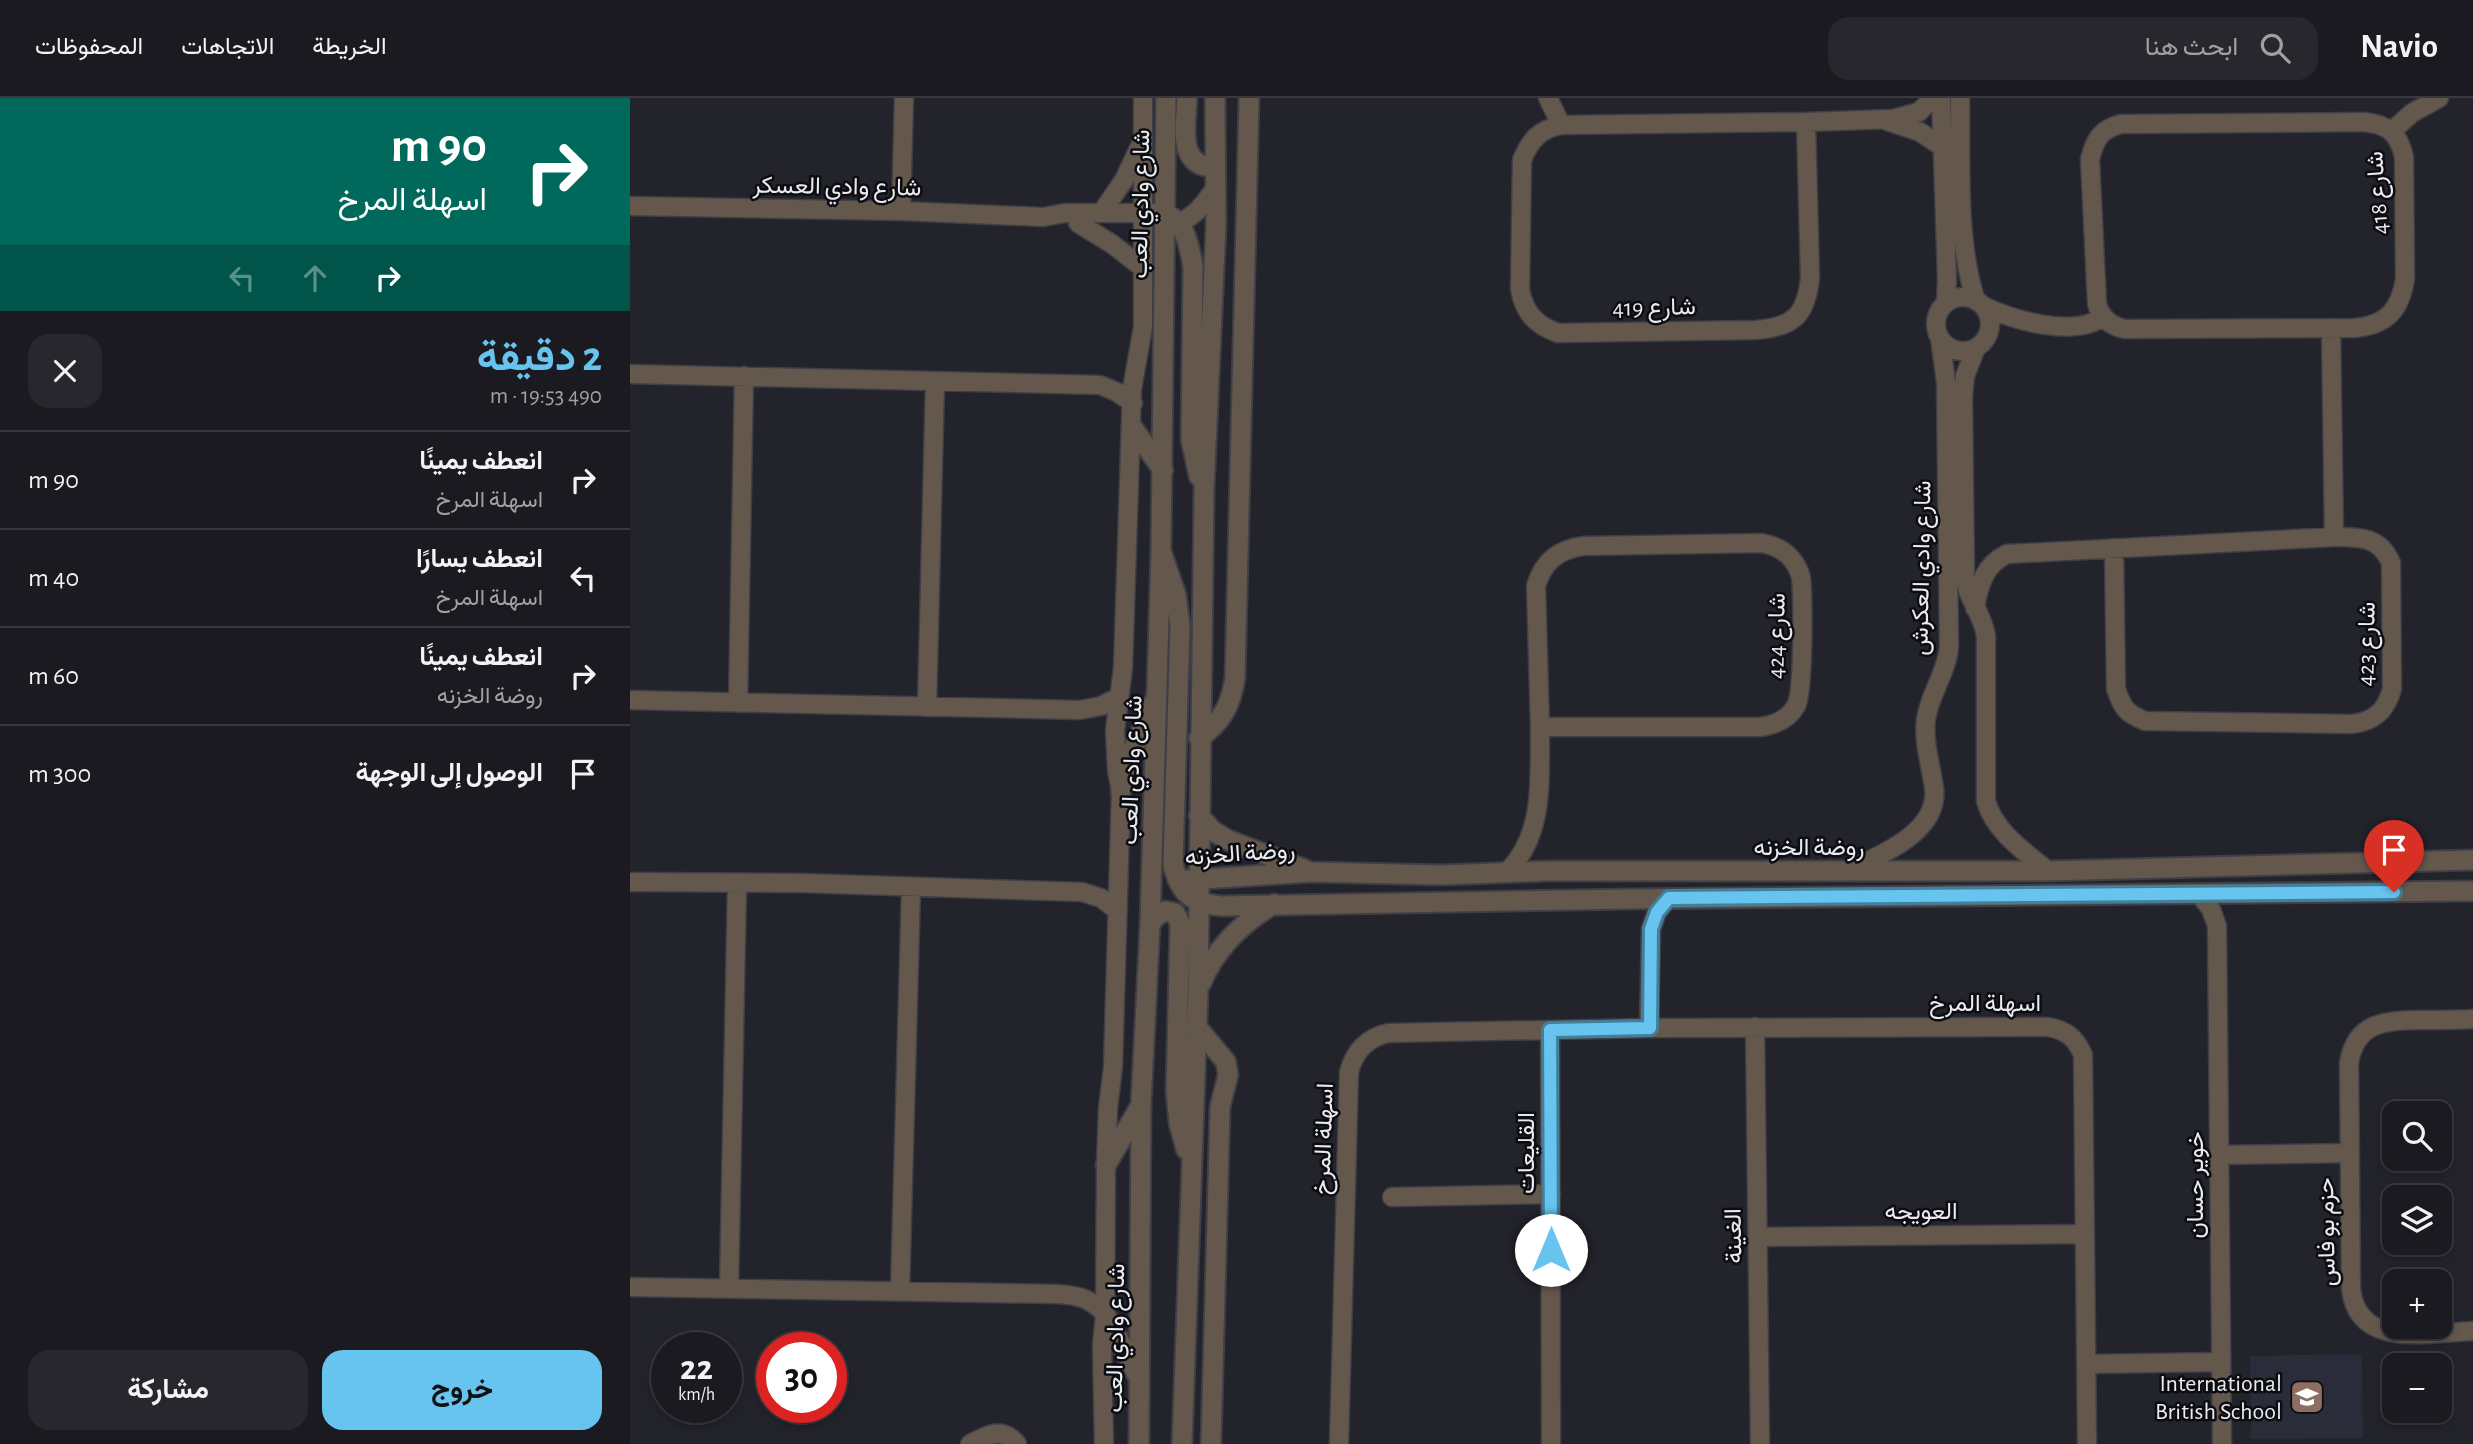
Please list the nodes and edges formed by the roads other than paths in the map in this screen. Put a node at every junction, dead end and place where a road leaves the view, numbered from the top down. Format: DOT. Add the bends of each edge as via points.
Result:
graph roads {
  1 [pos="904,98"];
  2 [pos="1143,98"];
  3 [pos="1166,98"];
  4 [pos="1187,98"];
  5 [pos="1215,98"];
  6 [pos="1249,98"];
  7 [pos="1548,98"];
  8 [pos="1933,98"];
  9 [pos="1941,98"];
  10 [pos="1960,98"];
  11 [pos="2440,98"];
  12 [pos="1880,120"];
  13 [pos="1806,122"];
  14 [pos="1561,125"];
  15 [pos="2392,131"];
  16 [pos="1144,133"];
  17 [pos="1941,146"];
  18 [pos="1215,167"];
  19 [pos="1216,187"];
  20 [pos="630,206"];
  21 [pos="901,211"];
  22 [pos="1102,212"];
  23 [pos="1043,217"];
  24 [pos="1144,218"];
  25 [pos="1169,221"];
  26 [pos="1078,223"];
  27 [pos="1144,269"];
  28 [pos="1946,303"];
  29 [pos="1980,304"];
  30 [pos="2103,317"];
  31 [pos="2030,324"];
  32 [pos="2332,328"];
  33 [pos="1940,339"];
  34 [pos="1981,343"];
  35 [pos="1134,370"];
  36 [pos="630,374"];
  37 [pos="744,376"];
  38 [pos="935,381"];
  39 [pos="1100,385"];
  40 [pos="1133,403"];
  41 [pos="1132,427"];
  42 [pos="1163,470"];
  43 [pos="1204,490"];
  44 [pos="2334,537"];
  45 [pos="2115,548"];
  46 [pos="1161,551"];
  47 [pos="1975,608"];
  48 [pos="1158,691"];
  49 [pos="1119,697"];
  50 [pos="630,700"];
  51 [pos="738,703"];
  52 [pos="927,707"];
  53 [pos="1080,710"];
  54 [pos="1539,727"];
  55 [pos="1115,730"];
  56 [pos="1199,738"];
  57 [pos="1121,791"];
  58 [pos="1199,816"];
  59 [pos="1529,840"];
  60 [pos="2473,860"];
  61 [pos="1119,870"];
  62 [pos="1547,871"];
  63 [pos="2048,871"];
  64 [pos="1312,872"];
  65 [pos="1507,872"];
  66 [pos="1846,872"];
  67 [pos="1442,874"];
  68 [pos="1198,879"];
  69 [pos="1178,881"];
  70 [pos="630,882"];
  71 [pos="737,884"];
  72 [pos="911,888"];
  73 [pos="2473,891"];
  74 [pos="1082,892"];
  75 [pos="2199,894"];
  76 [pos="2236,894"];
  77 [pos="1669,898"];
  78 [pos="1629,899"];
  79 [pos="1151,900"];
  80 [pos="1443,901"];
  81 [pos="1199,902"];
  82 [pos="1275,904"];
  83 [pos="1118,911"];
  84 [pos="1150,923"];
  85 [pos="2217,926"];
  86 [pos="1651,929"];
  87 [pos="1198,991"];
  88 [pos="2473,1019"];
  89 [pos="1196,1026"];
  90 [pos="1755,1027"];
  91 [pos="1650,1028"];
  92 [pos="1550,1030"];
  93 [pos="1141,1104"];
  94 [pos="2350,1153"];
  95 [pos="2219,1156"];
  96 [pos="1106,1165"];
  97 [pos="1191,1170"];
  98 [pos="1551,1194"];
  99 [pos="1392,1197"];
  100 [pos="2085,1234"];
  101 [pos="1757,1237"];
  102 [pos="1106,1277"];
  103 [pos="630,1287"];
  104 [pos="729,1289"];
  105 [pos="900,1291"];
  106 [pos="1080,1296"];
  107 [pos="1105,1314"];
  108 [pos="2473,1331"];
  109 [pos="2221,1362"];
  110 [pos="2087,1364"];
  111 [pos="1140,1380"];
  112 [pos="1184,1385"];
  113 [pos="1212,1434"];
  114 [pos="970,1444"];
  115 [pos="1017,1444"];
  116 [pos="1104,1444"];
  117 [pos="1139,1444"];
  118 [pos="1182,1444"];
  119 [pos="1339,1444"];
  120 [pos="1551,1444"];
  121 [pos="1760,1444"];
  122 [pos="2087,1444"];
  123 [pos="2222,1444"];
  1 -- 21 [label="street"];
  2 -- 16 [label="street"];
  3 -- 25 [label="street, شارع وادي العب"];
  4 -- 18 [label="street" via="1186,148 1197,163"];
  5 -- 18 [label="street"];
  6 -- 56 [label="street" via="1235,678 1225,713"];
  7 -- 14 [label="street"];
  8 -- 12 [label="street, شارع 419" via="1919,112"];
  9 -- 17 [label="street"];
  10 -- 29 [label="street" via="1964,241"];
  11 -- 15 [label="street" via="2412,113"];
  12 -- 13 [label="street, شارع 419"];
  12 -- 17 [label="street, شارع 419" via="1909,127"];
  13 -- 14 [label="street, شارع 419"];
  13 -- 14 [label="street, شارع 419" via="1811,278 1808,299 1790,323 1756,330 1570,333 1546,329 1536,322 1520,289 1522,160 1536,135"];
  15 -- 30 [label="street, شارع 418" via="2379,123 2364,122 2110,127 2094,144 2090,159 2097,304"];
  15 -- 32 [label="street, شارع 418" via="2404,157 2402,296 2394,310 2369,327"];
  16 -- 22 [label="street" via="1124,180"];
  16 -- 24 [label="street"];
  17 -- 28 [label="street"];
  18 -- 19 [label="street"];
  19 -- 25 [label="street" via="1197,212"];
  19 -- 43 [label="street"];
  20 -- 21 [label="street, شارع وادي العسكر"];
  21 -- 23 [label="street, شارع وادي العسكر"];
  22 -- 23 [label="street, شارع وادي العسكر"];
  22 -- 24 [label="street, شارع وادي العسكر"];
  23 -- 26 [label="street, شارع وادي العسكر"];
  24 -- 25 [label="street, شارع وادي العسكر"];
  24 -- 26 [label="street, شارع وادي العسكر"];
  24 -- 27 [label="street"];
  25 -- 42 [label="street, شارع وادي العب"];
  25 -- 43 [label="street" via="1186,238 1192,266 1191,439"];
  26 -- 27 [label="street"];
  27 -- 35 [label="street" via="1143,333"];
  28 -- 29 [label="street" via="1961,297"];
  28 -- 33 [label="street" via="1936,324"];
  29 -- 31 [label="street"];
  29 -- 34 [label="street" via="1990,322"];
  30 -- 31 [label="street" via="2080,326"];
  30 -- 32 [label="street, شارع 418" via="2124,329"];
  31 -- 34 [label="street"];
  32 -- 44 [label="street"];
  33 -- 34 [label="street" via="1960,351"];
  33 -- 66 [label="street, شارع وادي العكرش" via="1946,382 1949,634 1947,659 1926,719 1935,803 1913,834"];
  34 -- 47 [label="street" via="1965,376 1963,396 1965,577"];
  35 -- 39 [label="street"];
  35 -- 40 [label="street"];
  36 -- 37 [label="street"];
  37 -- 38 [label="street"];
  37 -- 51 [label="street"];
  38 -- 39 [label="street"];
  38 -- 52 [label="street"];
  39 -- 40 [label="street"];
  40 -- 41 [label="street"];
  41 -- 42 [label="street"];
  41 -- 49 [label="street"];
  42 -- 46 [label="street, شارع وادي العب"];
  43 -- 56 [label="street"];
  44 -- 45 [label="street, شارع 423"];
  44 -- 45 [label="street, شارع 423" via="2374,541 2391,563 2392,689 2378,715 2351,724 2146,721 2128,713 2116,689"];
  45 -- 47 [label="street, شارع 423" via="2007,554 1984,575"];
  46 -- 48 [label="street, شارع وادي العب"];
  46 -- 69 [label="street" via="1176,595 1180,626 1172,855"];
  47 -- 63 [label="street" via="1986,636 1985,792 1989,811 2004,832"];
  48 -- 57 [label="street" via="1127,764"];
  48 -- 79 [label="street, شارع وادي العب"];
  49 -- 53 [label="street"];
  49 -- 55 [label="street"];
  50 -- 51 [label="street"];
  51 -- 52 [label="street"];
  52 -- 53 [label="street"];
  53 -- 55 [label="street"];
  54 -- 54 [label="street, شارع 424" via="1535,586 1549,560 1558,554 1584,546 1762,543 1783,550 1798,566 1802,588 1800,694 1797,705 1782,721 1760,727"];
  54 -- 59 [label="street, شارع 424" via="1538,808"];
  55 -- 57 [label="street"];
  56 -- 58 [label="street"];
  57 -- 61 [label="street"];
  58 -- 64 [label="street" via="1228,840"];
  58 -- 68 [label="street"];
  59 -- 62 [label="street" via="1536,861"];
  59 -- 65 [label="street, شارع 424"];
  60 -- 63 [label="street, روضة الخزنه"];
  61 -- 74 [label="street" via="1099,887"];
  61 -- 83 [label="street"];
  62 -- 65 [label="street, روضة الخزنه"];
  62 -- 66 [label="street, روضة الخزنه"];
  63 -- 66 [label="street, روضة الخزنه"];
  64 -- 67 [label="street, روضة الخزنه"];
  64 -- 68 [label="street, روضة الخزنه"];
  65 -- 67 [label="street, روضة الخزنه"];
  67 -- 80 [label="street"];
  68 -- 69 [label="street, روضة الخزنه"];
  68 -- 81 [label="street"];
  69 -- 79 [label="street, روضة الخزنه"];
  69 -- 81 [label="street"];
  70 -- 71 [label="street"];
  71 -- 72 [label="street"];
  71 -- 104 [label="street"];
  72 -- 74 [label="street"];
  72 -- 105 [label="street"];
  73 -- 76 [label="street, روضة الخزنه"];
  74 -- 83 [label="street" via="1101,898"];
  75 -- 76 [label="street, روضة الخزنه"];
  75 -- 77 [label="street, روضة الخزنه"];
  75 -- 85 [label="street, خوير حسان"];
  76 -- 85 [label="street"];
  77 -- 78 [label="street, روضة الخزنه"];
  77 -- 86 [label="street"];
  78 -- 80 [label="street, روضة الخزنه"];
  78 -- 86 [label="street"];
  79 -- 84 [label="street, شارع وادي العب"];
  80 -- 82 [label="street, روضة الخزنه"];
  81 -- 82 [label="street, روضة الخزنه"];
  81 -- 87 [label="street"];
  82 -- 87 [label="street" via="1222,946"];
  83 -- 96 [label="street"];
  84 -- 93 [label="street, شارع وادي العب"];
  84 -- 97 [label="street" via="1165,911 1175,913 1180,923 1176,1091"];
  85 -- 95 [label="street, خوير حسان"];
  86 -- 91 [label="street"];
  87 -- 89 [label="street"];
  88 -- 94 [label="street, حزم بو فاس" via="2384,1022 2360,1037 2349,1063"];
  89 -- 97 [label="street"];
  89 -- 113 [label="street" via="1224,1056 1228,1068 1220,1107"];
  90 -- 91 [label="street, اسهلة المرخ"];
  90 -- 100 [label="street, اسهلة المرخ" via="2048,1027 2068,1033 2083,1055"];
  90 -- 101 [label="street, الغينة"];
  91 -- 92 [label="street, اسهلة المرخ"];
  92 -- 98 [label="street, القليعات"];
  92 -- 119 [label="street, اسهلة المرخ" via="1388,1033 1370,1040 1356,1054 1349,1072"];
  93 -- 96 [label="street"];
  93 -- 111 [label="street, شارع وادي العب"];
  94 -- 95 [label="street, حزم بو فاس"];
  94 -- 108 [label="street, حزم بو فاس" via="2354,1306 2372,1326 2390,1333"];
  95 -- 109 [label="street, خوير حسان"];
  96 -- 102 [label="street"];
  97 -- 112 [label="street"];
  98 -- 99 [label="street"];
  98 -- 120 [label="street, القليعات"];
  100 -- 101 [label="street, العويجه"];
  100 -- 110 [label="street, اسهلة المرخ"];
  101 -- 121 [label="street, الغينة"];
  102 -- 106 [label="street"];
  102 -- 107 [label="street"];
  103 -- 104 [label="street"];
  104 -- 105 [label="street"];
  105 -- 106 [label="street"];
  106 -- 107 [label="street"];
  107 -- 111 [label="street"];
  107 -- 116 [label="street"];
  109 -- 110 [label="street"];
  109 -- 123 [label="street, خوير حسان"];
  110 -- 122 [label="street, اسهلة المرخ"];
  111 -- 117 [label="street, شارع وادي العب"];
  112 -- 113 [label="street"];
  112 -- 118 [label="street"];
  114 -- 115 [label="street" via="994,1432 1006,1434"];
}
